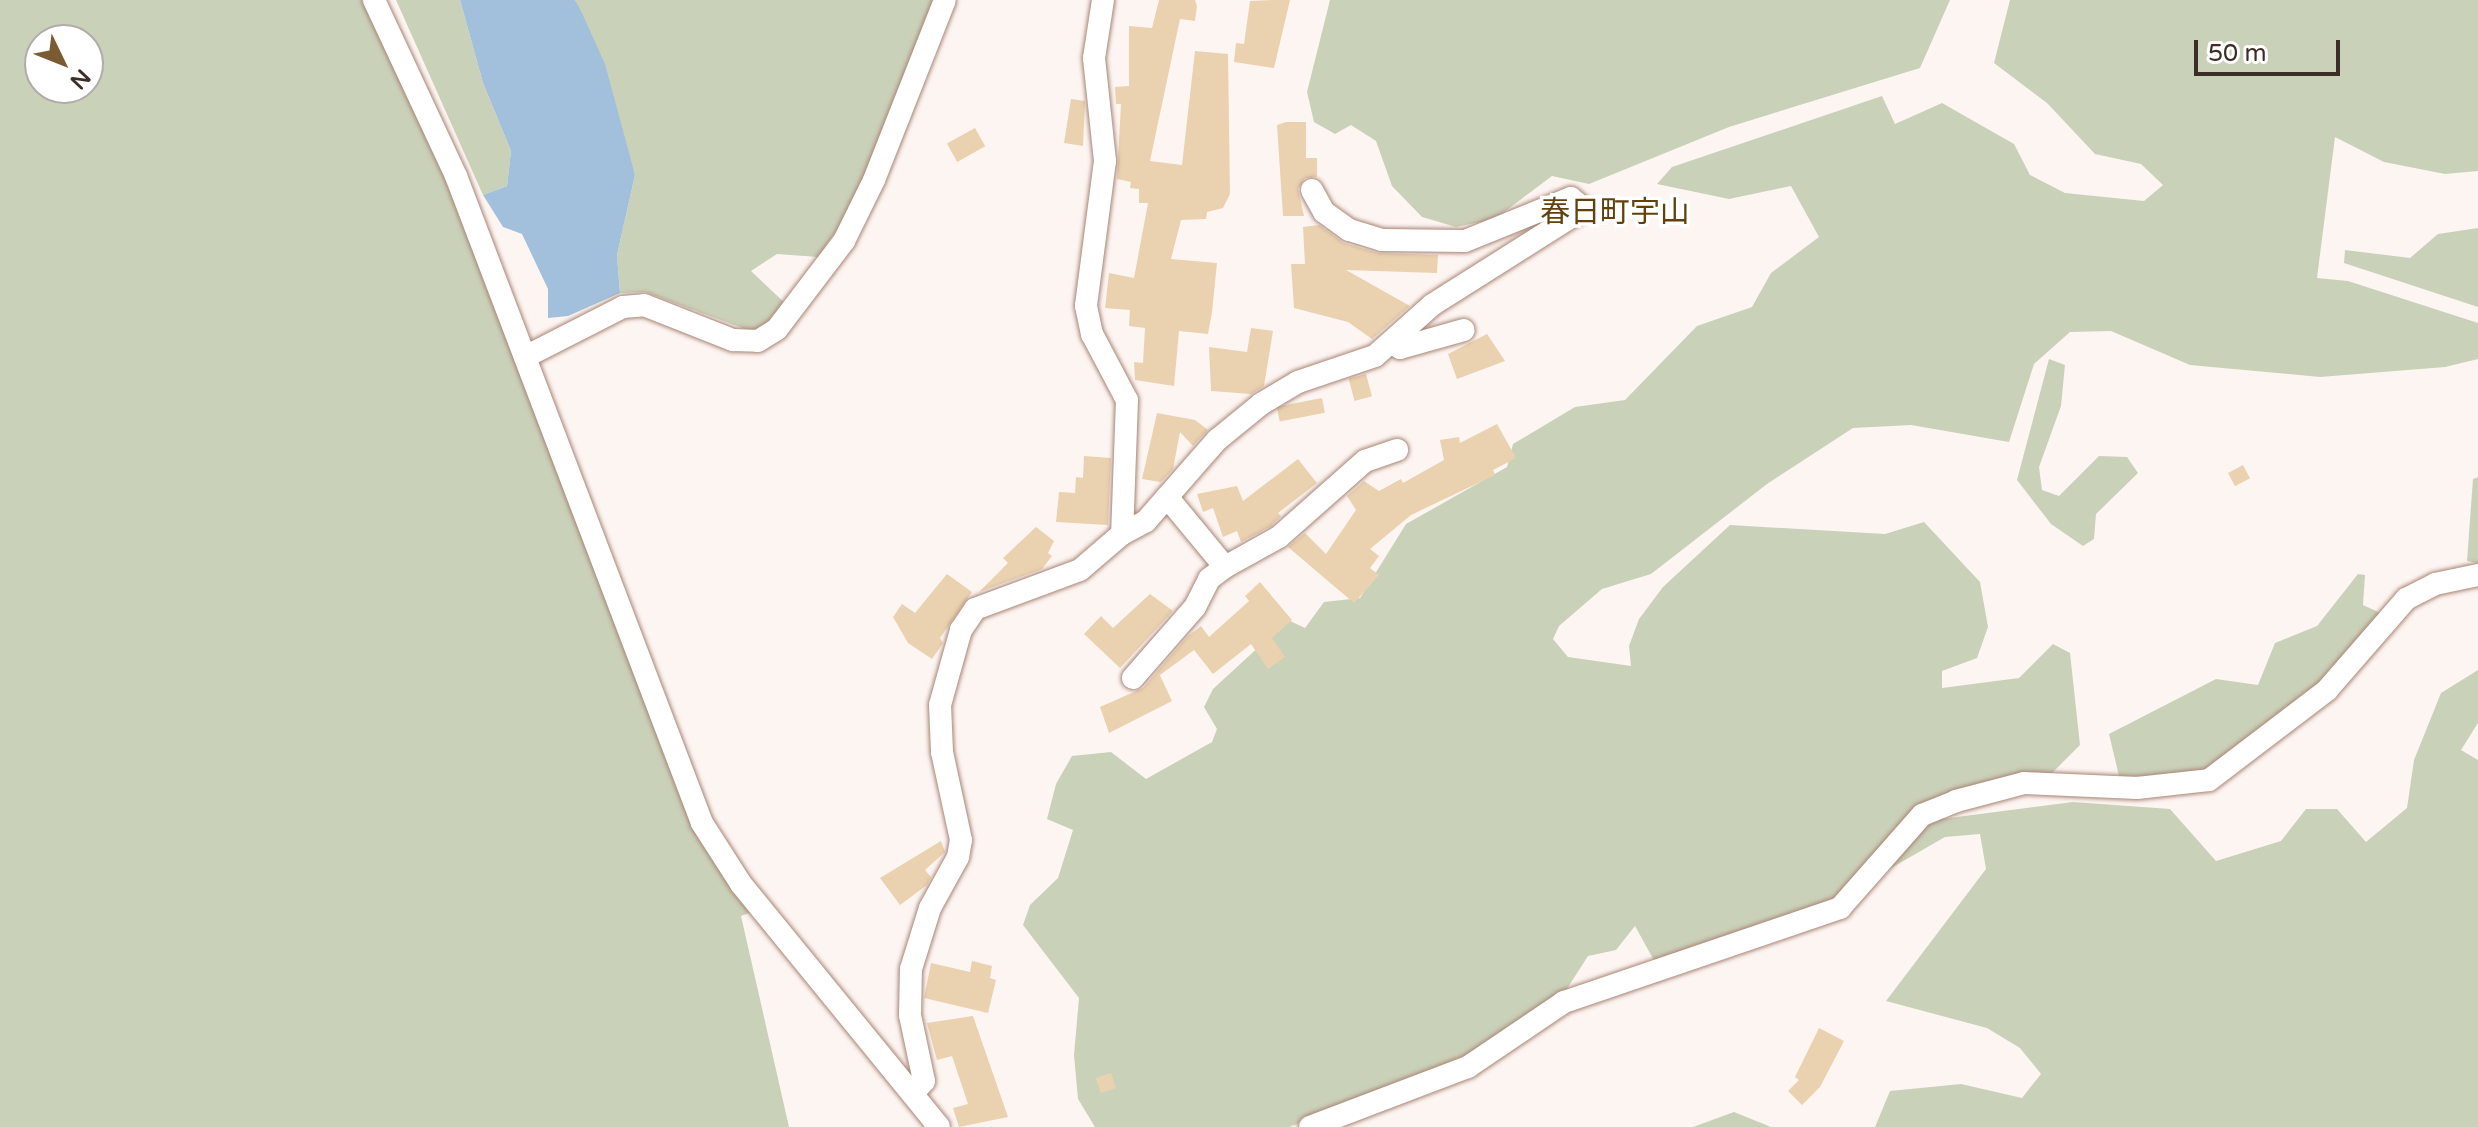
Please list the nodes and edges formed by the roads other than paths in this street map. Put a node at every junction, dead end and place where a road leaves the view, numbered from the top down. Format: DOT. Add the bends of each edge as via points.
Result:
graph roads {
  1 [pos="374,0"];
  2 [pos="945,0"];
  3 [pos="1103,0"];
  4 [pos="1312,190"];
  5 [pos="1464,330"];
  6 [pos="1396,340"];
  7 [pos="525,357"];
  8 [pos="1397,450"];
  9 [pos="1167,497"];
  10 [pos="1122,534"];
  11 [pos="1225,567"];
  12 [pos="2478,575"];
  13 [pos="1133,678"];
  14 [pos="913,1093"];
  15 [pos="939,1127"];
  16 [pos="1310,1127"];
  1 -- 7 [label="street" via="456,176"];
  2 -- 7 [label="street" via="874,180 844,241 777,329 758,341 733,340 644,305 634,306"];
  3 -- 10 [label="street" via="1094,58 1105,161 1086,306 1092,334 1127,400"];
  4 -- 6 [label="street" via="1324,212 1349,230 1382,240 1465,241 1571,198 1584,209 1432,305"];
  5 -- 6 [label="street" via="1400,348"];
  6 -- 9 [label="street" via="1375,356 1298,382 1261,404 1217,440"];
  7 -- 14 [label="street" via="702,823 741,884"];
  8 -- 11 [label="street" via="1365,461 1279,537"];
  9 -- 10 [label="street" via="1146,521"];
  9 -- 11 [label="street"];
  10 -- 14 [label="street" via="1080,570 975,609 961,630 940,705 942,752 961,840 958,857 930,908 911,969 910,1015 924,1081"];
  11 -- 13 [label="street" via="1209,579 1195,607"];
  12 -- 16 [label="street" via="2435,584 2406,599 2327,690 2209,780 2137,788 2024,783 1956,801 1922,815 1840,908 1564,1002 1468,1067"];
  14 -- 15 [label="street"];
}
